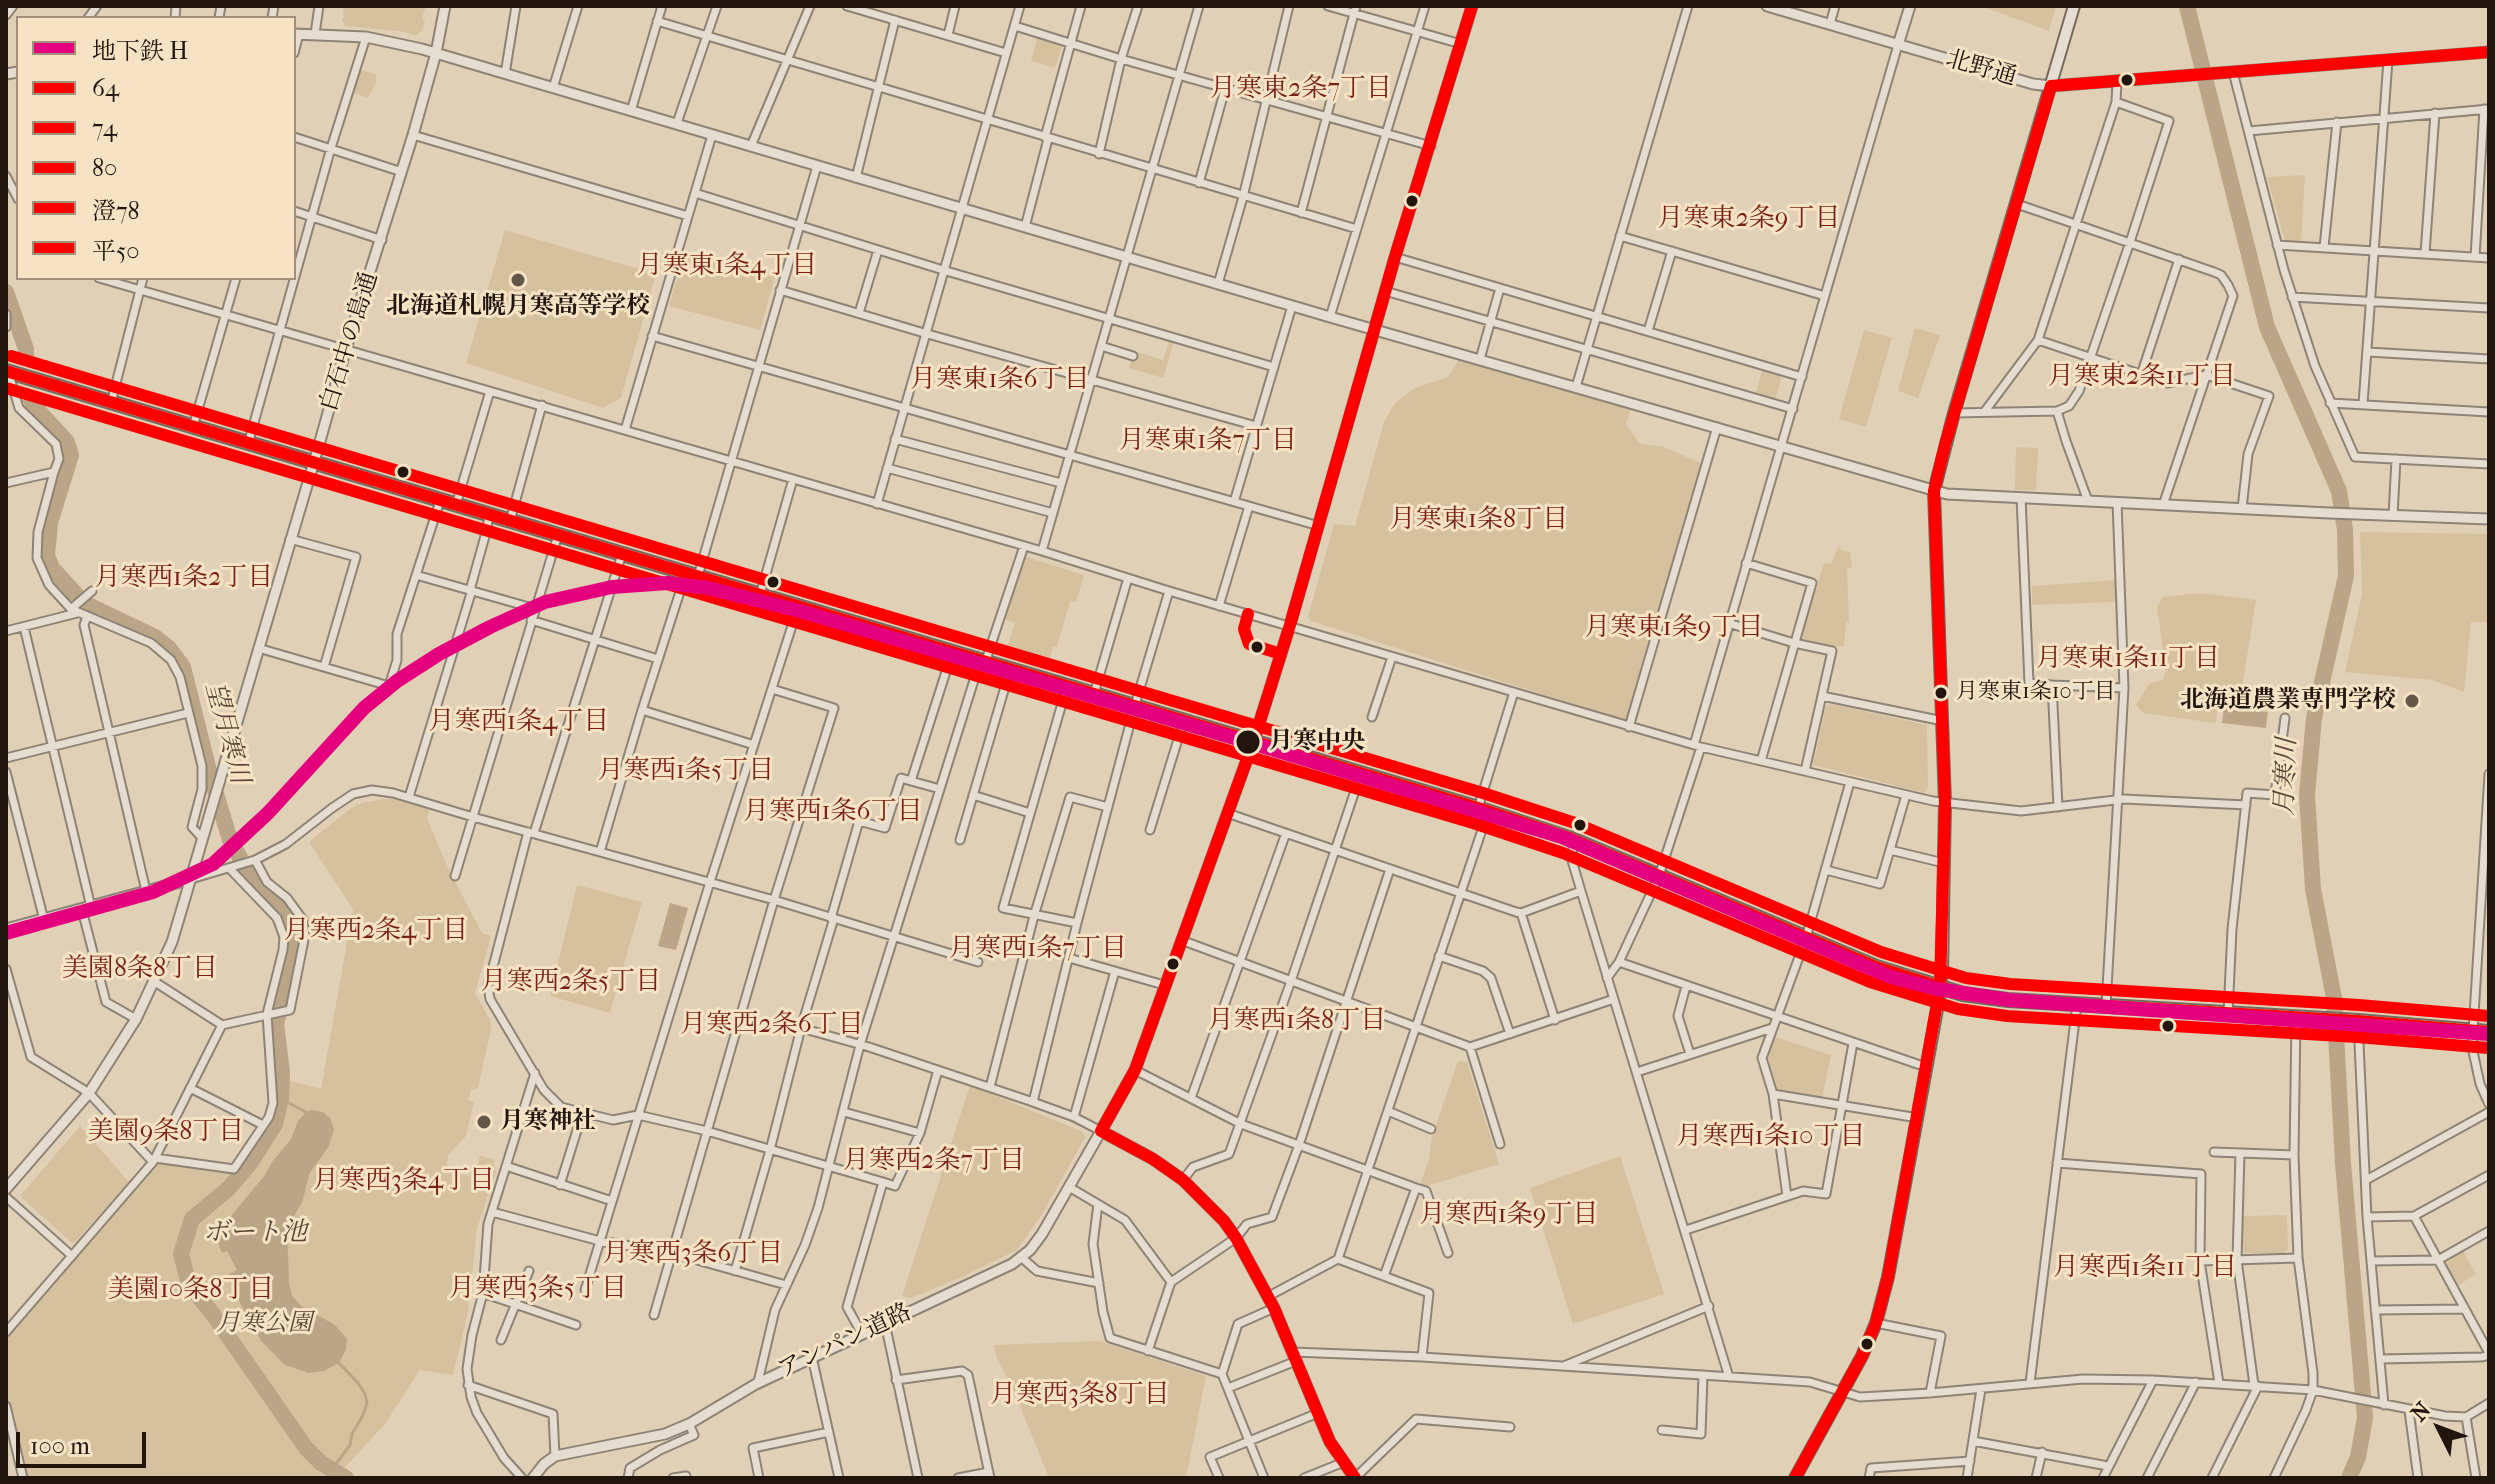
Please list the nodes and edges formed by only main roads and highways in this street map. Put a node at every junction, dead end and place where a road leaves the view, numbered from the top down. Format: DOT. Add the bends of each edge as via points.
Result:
graph roads {
  1 [pos="2074,6"];
  2 [pos="7,371"];
  3 [pos="1940,987"];
  4 [pos="2489,1032"];
  5 [pos="1795,1478"];
  1 -- 3 [label="main road" via="1934,491 1945,803"];
  2 -- 3 [label="highway" via="1483,810 1575,840 1889,972"];
  3 -- 4 [label="highway" via="2008,1000"];
  3 -- 5 [label="main road" via="1876,1323"];
}
